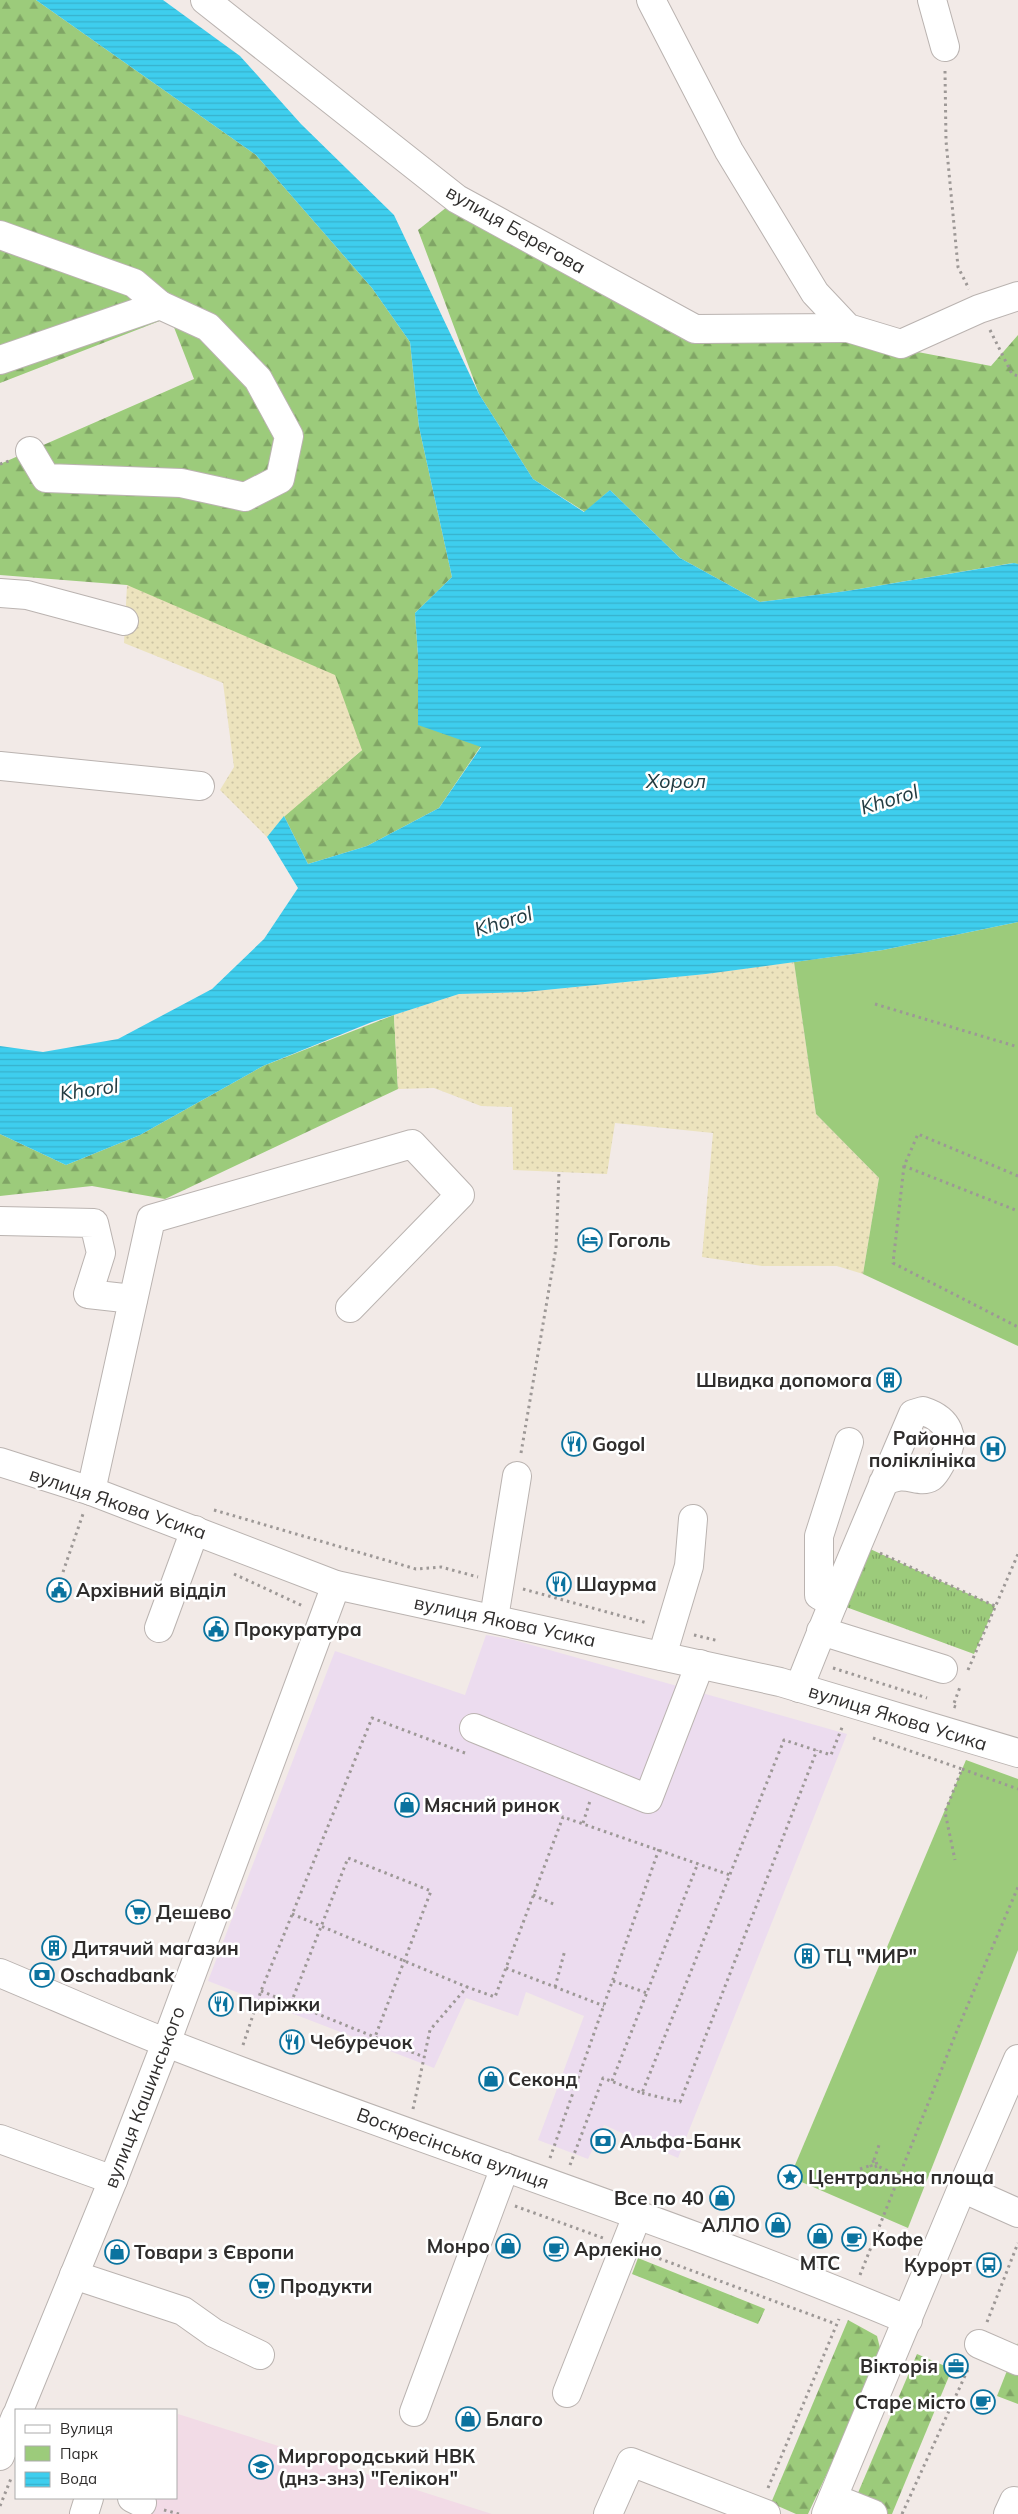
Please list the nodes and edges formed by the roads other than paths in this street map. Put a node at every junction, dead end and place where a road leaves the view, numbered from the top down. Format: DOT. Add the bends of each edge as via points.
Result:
graph roads {
  1 [pos="205,0"];
  2 [pos="651,0"];
  3 [pos="932,0"];
  4 [pos="945,48"];
  5 [pos="0,235"];
  6 [pos="1018,296"];
  7 [pos="160,305"];
  8 [pos="848,328"];
  9 [pos="0,360"];
  10 [pos="30,451"];
  11 [pos="0,592"];
  12 [pos="124,621"];
  13 [pos="0,766"];
  14 [pos="200,786"];
  15 [pos="0,1221"];
  16 [pos="133,1299"];
  17 [pos="350,1308"];
  18 [pos="849,1442"];
  19 [pos="0,1462"];
  20 [pos="517,1476"];
  21 [pos="883,1483"];
  22 [pos="91,1504"];
  23 [pos="202,1519"];
  24 [pos="693,1519"];
  25 [pos="336,1585"];
  26 [pos="833,1603"];
  27 [pos="494,1618"];
  28 [pos="159,1628"];
  29 [pos="822,1631"];
  30 [pos="662,1656"];
  31 [pos="700,1664"];
  32 [pos="958,1674"];
  33 [pos="799,1688"];
  34 [pos="474,1728"];
  35 [pos="1018,1753"];
  36 [pos="0,1973"];
  37 [pos="166,2043"];
  38 [pos="1018,2059"];
  39 [pos="0,2139"];
  40 [pos="505,2167"];
  41 [pos="113,2180"];
  42 [pos="962,2188"];
  43 [pos="1018,2213"];
  44 [pos="637,2216"];
  45 [pos="74,2275"];
  46 [pos="908,2320"];
  47 [pos="979,2344"];
  48 [pos="260,2355"];
  49 [pos="1018,2361"];
  50 [pos="567,2393"];
  51 [pos="18,2409"];
  52 [pos="414,2412"];
  53 [pos="15,2421"];
  54 [pos="8,2458"];
  55 [pos="89,2499"];
  56 [pos="830,2506"];
  57 [pos="762,2512"];
  58 [pos="84,2514"];
  59 [pos="608,2514"];
  60 [pos="873,2514"];
  1 -- 8 [label="street, вулиця Берегова" via="457,200 696,329"];
  2 -- 8 [label="street" via="728,151 814,293"];
  3 -- 4 [label="street"];
  5 -- 7 [label="street" via="134,283"];
  6 -- 8 [label="street" via="901,344"];
  7 -- 9 [label="street"];
  7 -- 10 [label="street" via="208,327 258,379 289,436 280,479 245,497 181,483 46,478"];
  11 -- 12 [label="street" via="27,595"];
  13 -- 14 [label="street"];
  15 -- 16 [label="street" via="94,1223 101,1253 88,1294"];
  16 -- 17 [label="street" via="151,1219 412,1144 460,1195"];
  16 -- 22 [label="street"];
  18 -- 26 [label="street" via="819,1536 819,1595"];
  19 -- 22 [label="street, вулиця Якова Усика"];
  20 -- 27 [label="street"];
  21 -- 26 [label="street"];
  22 -- 23 [label="street, вулиця Якова Усика"];
  23 -- 25 [label="street, вулиця Якова Усика"];
  23 -- 28 [label="street"];
  24 -- 30 [label="street" via="689,1566"];
  25 -- 27 [label="street, вулиця Якова Усика"];
  25 -- 37 [label="street, вулиця Кашинського"];
  26 -- 29 [label="street"];
  27 -- 30 [label="street, вулиця Якова Усика"];
  29 -- 32 [label="street"];
  29 -- 33 [label="street"];
  30 -- 31 [label="street, вулиця Якова Усика"];
  31 -- 33 [label="street, вулиця Якова Усика"];
  31 -- 34 [label="street" via="648,1799"];
  33 -- 35 [label="street, вулиця Якова Усика" via="847,1715"];
  36 -- 37 [label="street, Воскресінська вулиця"];
  37 -- 40 [label="street, Воскресінська вулиця"];
  37 -- 41 [label="street, вулиця Кашинського"];
  38 -- 42 [label="street"];
  39 -- 41 [label="street"];
  40 -- 44 [label="street, Воскресінська вулиця"];
  40 -- 52 [label="street"];
  41 -- 45 [label="street, вулиця Кашинського"];
  42 -- 43 [label="street"];
  42 -- 46 [label="street"];
  44 -- 46 [label="street, Воскресінська вулиця"];
  44 -- 50 [label="street"];
  45 -- 48 [label="street" via="182,2311 214,2333"];
  45 -- 51 [label="street, вулиця Кашинського"];
  46 -- 56 [label="street"];
  47 -- 49 [label="street"];
  53 -- 54 [label="street"];
  55 -- 58 [label="street"];
  56 -- 60 [label="street"];
  57 -- 59 [label="street" via="631,2462"];
}
